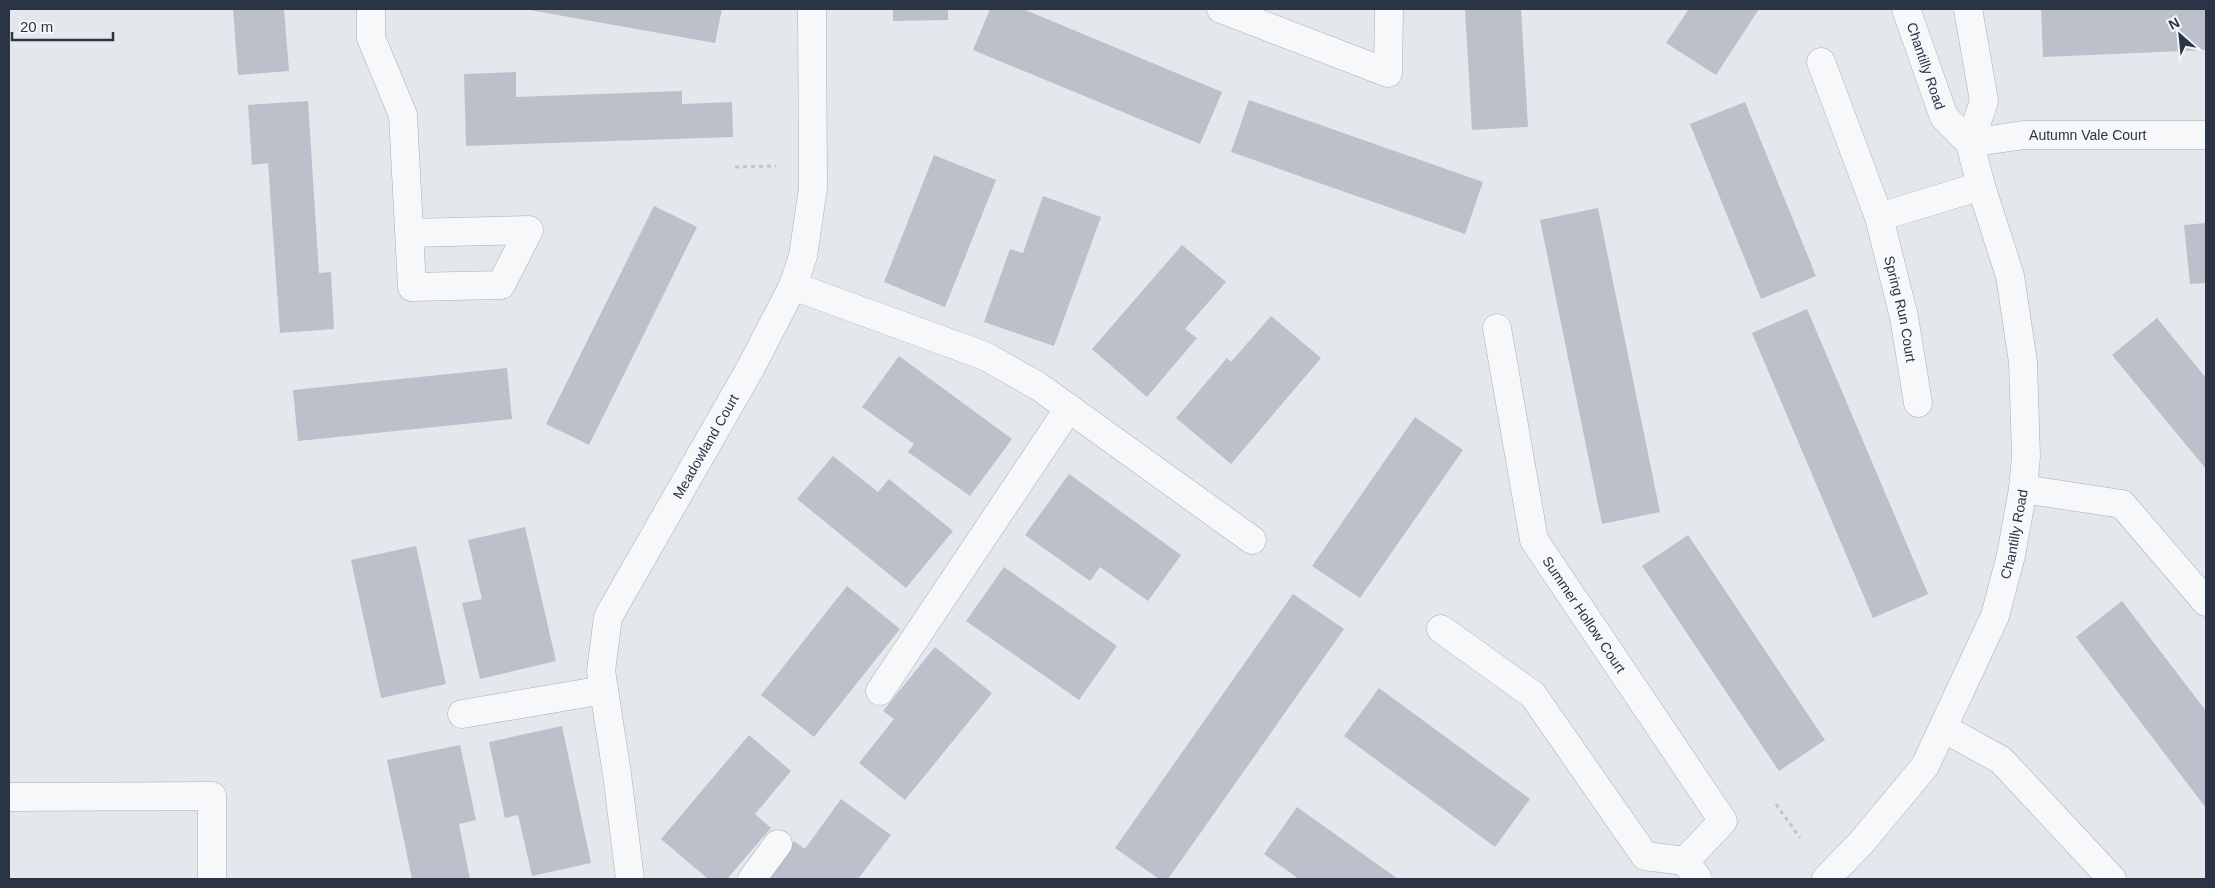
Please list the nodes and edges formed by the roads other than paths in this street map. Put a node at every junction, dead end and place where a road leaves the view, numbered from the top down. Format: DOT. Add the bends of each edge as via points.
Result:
graph roads {
  1 [pos="371,9"];
  2 [pos="812,9"];
  3 [pos="1221,9"];
  4 [pos="1389,9"];
  5 [pos="1906,9"];
  6 [pos="1968,9"];
  7 [pos="1820,62"];
  8 [pos="2206,135"];
  9 [pos="1970,143"];
  10 [pos="1981,186"];
  11 [pos="1879,217"];
  12 [pos="410,233"];
  13 [pos="793,286"];
  14 [pos="1497,328"];
  15 [pos="1918,402"];
  16 [pos="1068,408"];
  17 [pos="2023,489"];
  18 [pos="1252,540"];
  19 [pos="2206,602"];
  20 [pos="1440,629"];
  21 [pos="604,690"];
  22 [pos="880,691"];
  23 [pos="462,714"];
  24 [pos="1943,728"];
  25 [pos="9,797"];
  26 [pos="778,844"];
  27 [pos="1692,870"];
  28 [pos="212,879"];
  29 [pos="630,879"];
  30 [pos="752,879"];
  31 [pos="1826,879"];
  32 [pos="2112,879"];
  1 -- 12 [label="street" via="371,38 403,115"];
  2 -- 13 [label="street, Meadowland Court" via="813,188 804,248"];
  3 -- 4 [label="street" via="1388,73"];
  5 -- 9 [label="street, Chantilly Road" via="1944,117"];
  6 -- 9 [label="street" via="1984,101"];
  7 -- 11 [label="street, Spring Run Court"];
  8 -- 9 [label="street, Autumn Vale Court" via="2024,135"];
  9 -- 10 [label="street, Chantilly Road"];
  10 -- 11 [label="street"];
  10 -- 17 [label="street, Chantilly Road" via="2010,276 2023,362 2026,456"];
  11 -- 15 [label="street, Spring Run Court" via="1904,317"];
  13 -- 16 [label="street" via="985,356 1038,386"];
  13 -- 21 [label="street, Meadowland Court" via="750,369 608,617 601,671"];
  14 -- 27 [label="street, Summer Hollow Court" via="1534,540 1724,821"];
  16 -- 18 [label="street"];
  16 -- 22 [label="street"];
  17 -- 19 [label="street" via="2122,504"];
  17 -- 24 [label="street, Chantilly Road" via="2012,555 1995,616"];
  20 -- 27 [label="street, Summer Hollow Court" via="1533,696 1645,856"];
  21 -- 23 [label="street"];
  21 -- 29 [label="street, Meadowland Court"];
  24 -- 31 [label="street, Chantilly Road" via="1925,766 1862,843"];
  24 -- 32 [label="street" via="2001,760"];
  25 -- 28 [label="street" via="212,796"];
  26 -- 30 [label="street"];
}
